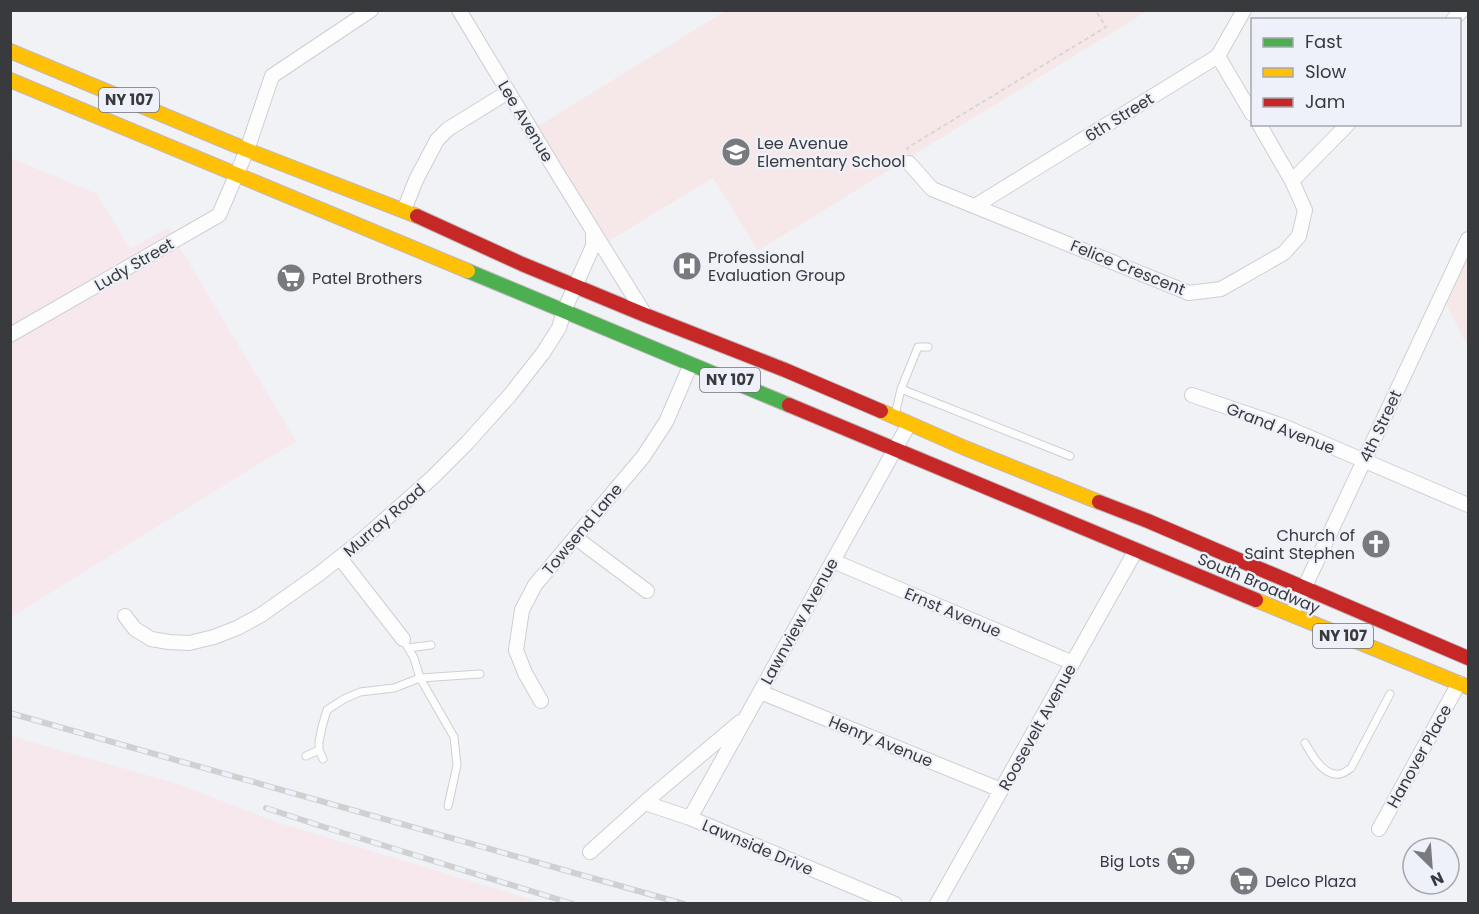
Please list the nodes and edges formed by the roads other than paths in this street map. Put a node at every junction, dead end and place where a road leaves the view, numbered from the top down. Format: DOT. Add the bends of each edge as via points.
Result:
graph roads {
  1 [pos="371,10"];
  2 [pos="459,10"];
  3 [pos="1244,10"];
  4 [pos="10,51"];
  5 [pos="1218,56"];
  6 [pos="10,80"];
  7 [pos="508,92"];
  8 [pos="1251,112"];
  9 [pos="1259,126"];
  10 [pos="1346,126"];
  11 [pos="247,150"];
  12 [pos="910,158"];
  13 [pos="237,174"];
  14 [pos="1292,181"];
  15 [pos="975,206"];
  16 [pos="404,210"];
  17 [pos="593,231"];
  18 [pos="1468,239"];
  19 [pos="575,285"];
  20 [pos="564,311"];
  21 [pos="645,315"];
  22 [pos="10,335"];
  23 [pos="928,347"];
  24 [pos="691,364"];
  25 [pos="901,389"];
  26 [pos="1192,395"];
  27 [pos="894,418"];
  28 [pos="909,424"];
  29 [pos="895,449"];
  30 [pos="1070,456"];
  31 [pos="1364,461"];
  32 [pos="1468,506"];
  33 [pos="576,538"];
  34 [pos="1136,550"];
  35 [pos="340,558"];
  36 [pos="833,561"];
  37 [pos="1304,587"];
  38 [pos="647,591"];
  39 [pos="1292,614"];
  40 [pos="125,616"];
  41 [pos="405,644"];
  42 [pos="430,645"];
  43 [pos="1468,658"];
  44 [pos="1073,663"];
  45 [pos="480,674"];
  46 [pos="420,678"];
  47 [pos="1464,685"];
  48 [pos="760,692"];
  49 [pos="1390,694"];
  50 [pos="542,701"];
  51 [pos="747,716"];
  52 [pos="1305,743"];
  53 [pos="319,750"];
  54 [pos="306,756"];
  55 [pos="323,759"];
  56 [pos="1001,790"];
  57 [pos="647,801"];
  58 [pos="448,806"];
  59 [pos="690,818"];
  60 [pos="1379,829"];
  61 [pos="590,852"];
  62 [pos="896,903"];
  63 [pos="937,903"];
  1 -- 11 [label="street, Ludy Street" via="272,76"];
  2 -- 7 [label="street, Lee Avenue"];
  3 -- 5 [label="street, 6th Street"];
  4 -- 11 [label="main road, NY 107"];
  5 -- 8 [label="street"];
  5 -- 15 [label="street, 6th Street"];
  6 -- 13 [label="main road, NY 107"];
  7 -- 16 [label="street" via="436,140"];
  7 -- 17 [label="street, Lee Avenue"];
  9 -- 14 [label="street, Felice Crescent"];
  10 -- 14 [label="street"];
  11 -- 13 [label="street, Ludy Street"];
  11 -- 16 [label="main road, NY 107"];
  12 -- 15 [label="street, Felice Crescent" via="932,189"];
  13 -- 20 [label="main road, NY 107"];
  13 -- 22 [label="street, Ludy Street" via="219,214"];
  14 -- 15 [label="street, Felice Crescent" via="1305,210 1299,237 1292,245 1221,289 1189,293"];
  16 -- 19 [label="main road, NY 107"];
  17 -- 19 [label="street" via="592,246"];
  17 -- 21 [label="street, Lee Avenue"];
  18 -- 31 [label="street, 4th Street"];
  19 -- 20 [label="street, Murray Road"];
  19 -- 21 [label="main road, NY 107"];
  20 -- 24 [label="main road, NY 107"];
  20 -- 35 [label="street, Murray Road" via="559,328 543,353 467,443"];
  21 -- 27 [label="main road, NY 107"];
  23 -- 25 [label="lane" via="918,347"];
  24 -- 29 [label="main road, NY 107"];
  24 -- 33 [label="street, Towsend Lane" via="666,422 643,457"];
  25 -- 27 [label="lane"];
  25 -- 30 [label="lane"];
  26 -- 31 [label="street, Grand Avenue" via="1283,426"];
  27 -- 28 [label="main road, NY 107"];
  28 -- 29 [label="street, Lawnview Avenue"];
  28 -- 37 [label="main road, South Broadway / NY 107"];
  29 -- 34 [label="main road, NY 107"];
  29 -- 36 [label="street, Lawnview Avenue"];
  31 -- 32 [label="street, Grand Avenue"];
  31 -- 37 [label="street, 4th Street"];
  33 -- 38 [label="street"];
  33 -- 50 [label="street, Towsend Lane" via="535,585 522,610 516,650"];
  34 -- 39 [label="main road, South Broadway / NY 107"];
  34 -- 44 [label="street, Roosevelt Avenue"];
  35 -- 40 [label="street, Murray Road" via="261,615 214,637 189,643 151,639 135,629"];
  35 -- 41 [label="street"];
  36 -- 44 [label="street, Ernst Avenue"];
  36 -- 48 [label="street, Lawnview Avenue"];
  37 -- 39 [label="street, 4th Street"];
  37 -- 43 [label="main road, South Broadway / NY 107"];
  39 -- 47 [label="main road, South Broadway / NY 107"];
  41 -- 42 [label="lane"];
  41 -- 46 [label="lane"];
  44 -- 56 [label="street, Roosevelt Avenue"];
  45 -- 46 [label="lane"];
  46 -- 53 [label="lane" via="394,688 360,692 327,710"];
  46 -- 58 [label="lane" via="453,737 457,765"];
  47 -- 60 [label="street, Hanover Place"];
  48 -- 51 [label="street, Lawnview Avenue"];
  48 -- 56 [label="street, Henry Avenue"];
  49 -- 52 [label="lane" via="1352,768 1343,773 1329,772 1313,758"];
  51 -- 57 [label="street"];
  51 -- 59 [label="street, Lawnview Avenue"];
  53 -- 54 [label="lane"];
  53 -- 55 [label="lane"];
  56 -- 63 [label="street, Roosevelt Avenue"];
  57 -- 59 [label="street, Lawnside Drive"];
  57 -- 61 [label="street"];
  59 -- 62 [label="street, Lawnside Drive"];
}
